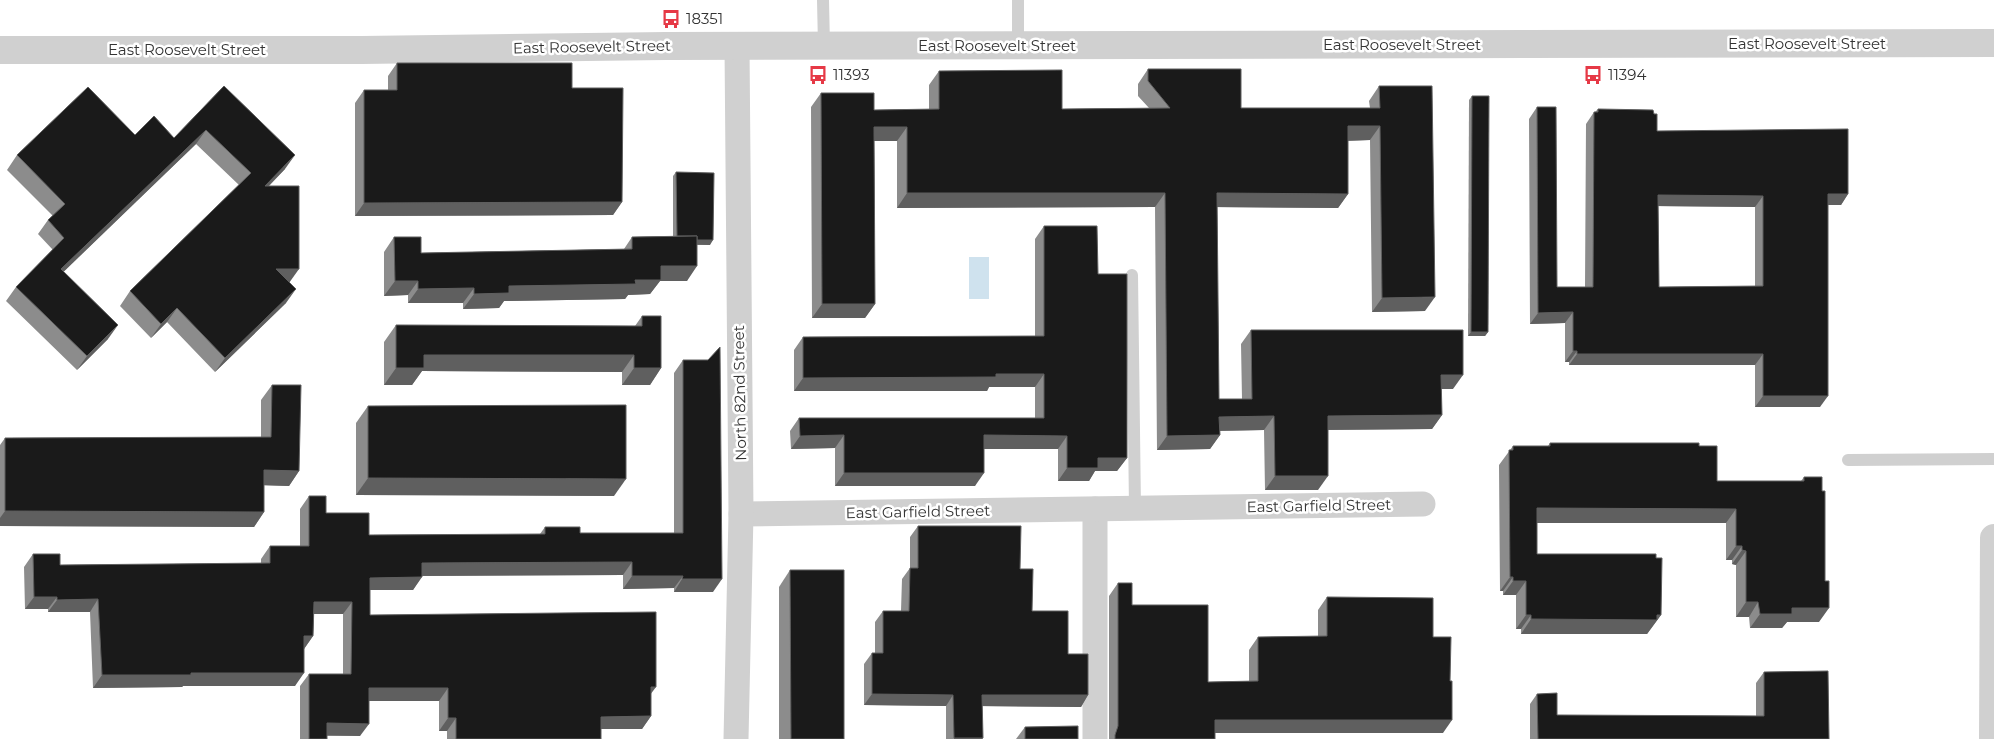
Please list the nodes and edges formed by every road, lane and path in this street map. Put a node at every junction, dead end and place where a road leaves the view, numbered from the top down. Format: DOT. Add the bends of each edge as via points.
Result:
graph roads {
  1 [pos="823,0"];
  2 [pos="1018,0"];
  3 [pos="1994,43"];
  4 [pos="737,46"];
  5 [pos="824,46"];
  6 [pos="1018,46"];
  7 [pos="0,50"];
  8 [pos="1132,275"];
  9 [pos="1994,459"];
  10 [pos="1848,460"];
  11 [pos="1423,504"];
  12 [pos="1135,508"];
  13 [pos="1094,509"];
  14 [pos="741,514"];
  15 [pos="1994,538"];
  16 [pos="736,739"];
  17 [pos="1094,739"];
  18 [pos="1993,739"];
  1 -- 5 [label="lane"];
  2 -- 6 [label="lane"];
  3 -- 6 [label="street, East Roosevelt Street"];
  4 -- 5 [label="street, East Roosevelt Street"];
  4 -- 7 [label="street, East Roosevelt Street"];
  4 -- 14 [label="street, North 82nd Street"];
  5 -- 6 [label="street, East Roosevelt Street"];
  8 -- 12 [label="lane"];
  9 -- 10 [label="lane"];
  11 -- 12 [label="street, East Garfield Street"];
  12 -- 13 [label="street, East Garfield Street"];
  13 -- 14 [label="street, East Garfield Street"];
  13 -- 17 [label="street"];
  14 -- 16 [label="street, North 82nd Street"];
  15 -- 18 [label="street"];
}
